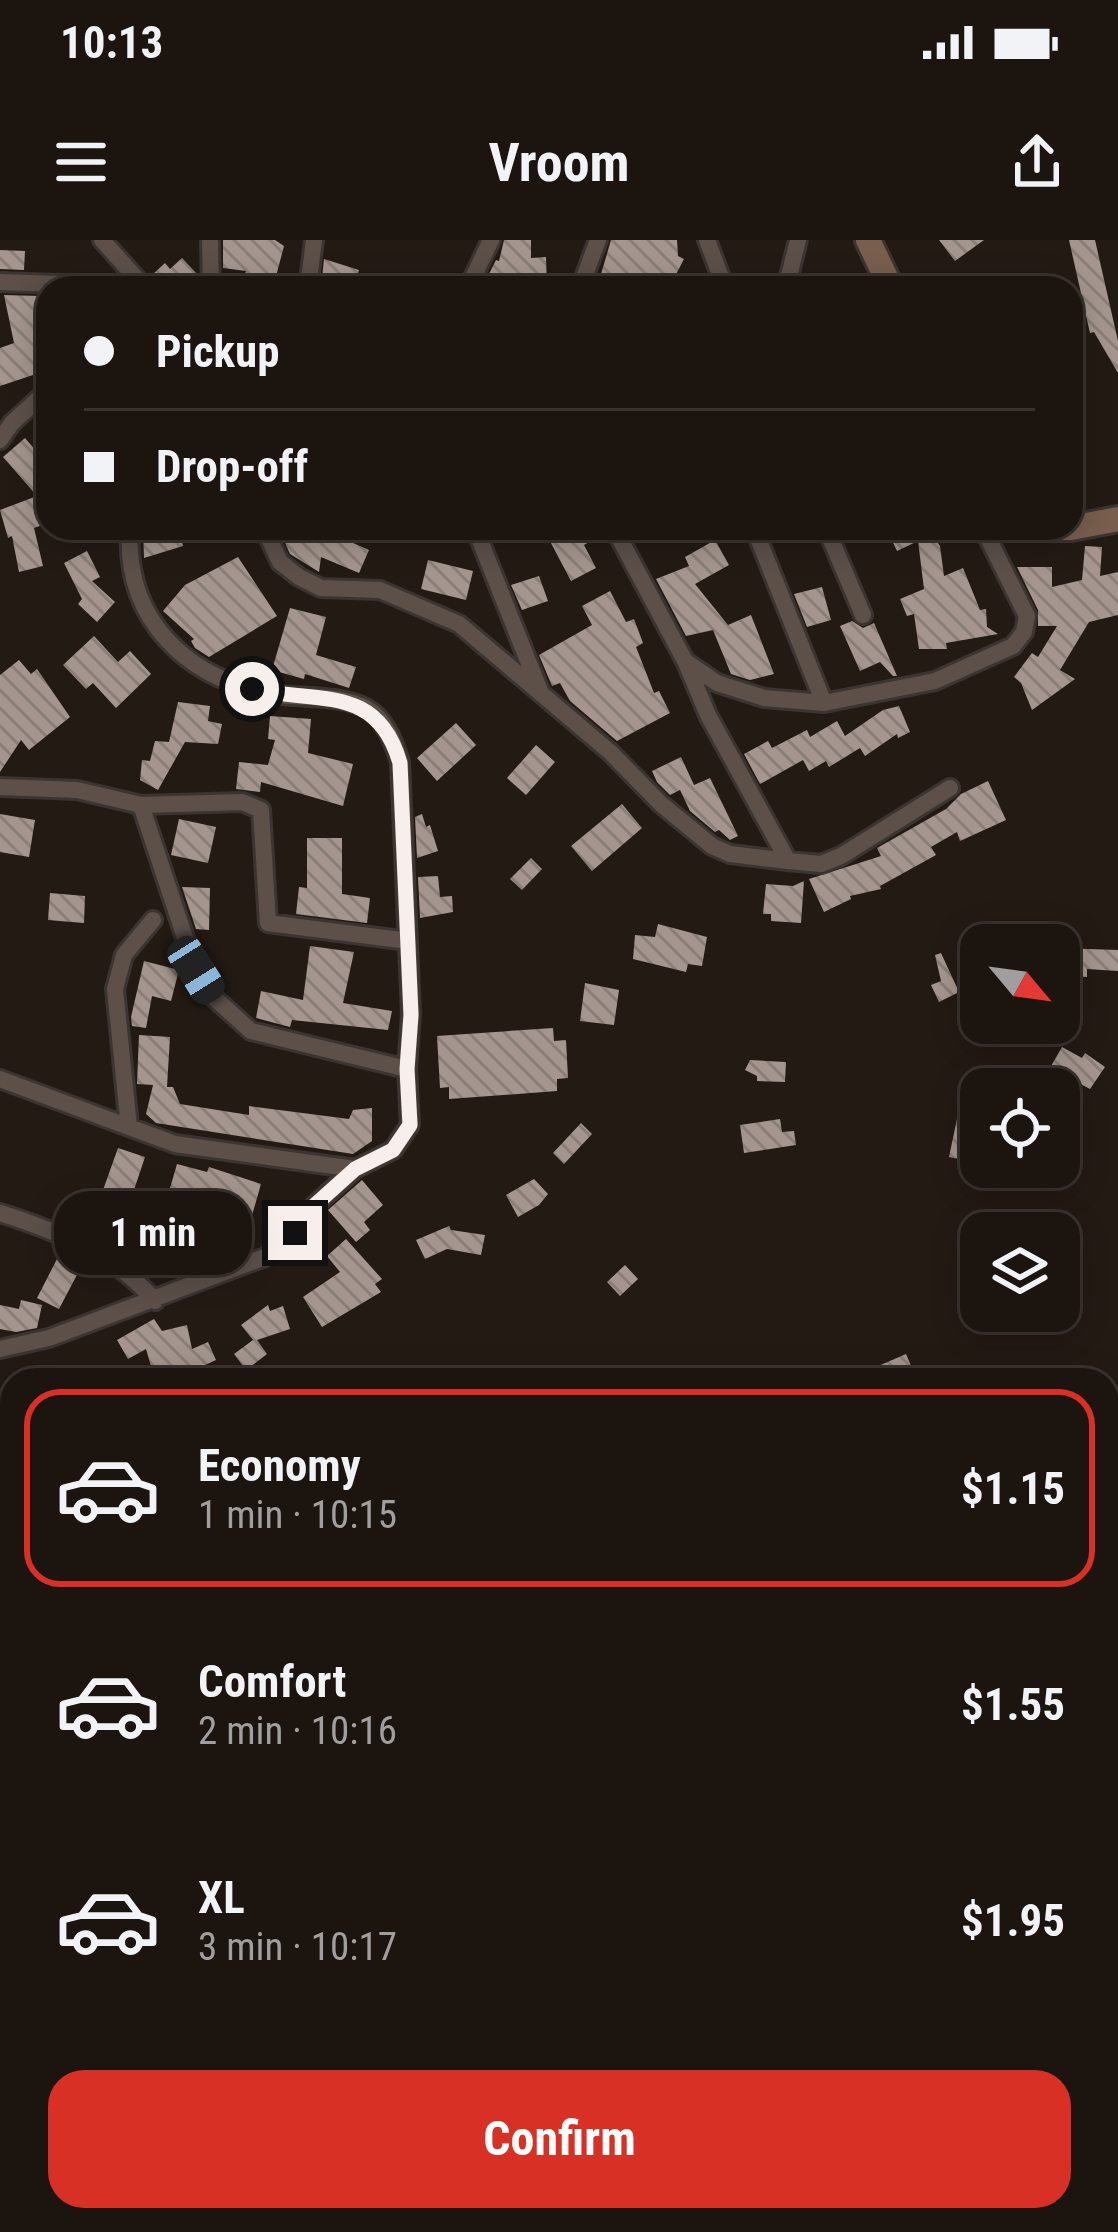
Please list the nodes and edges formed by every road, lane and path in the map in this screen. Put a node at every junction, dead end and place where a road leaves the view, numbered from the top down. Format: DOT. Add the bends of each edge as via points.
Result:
graph roads {
  1 [pos="102,240"];
  2 [pos="210,240"];
  3 [pos="314,240"];
  4 [pos="491,240"];
  5 [pos="598,240"];
  6 [pos="707,240"];
  7 [pos="798,240"];
  8 [pos="868,240"];
  9 [pos="134,276"];
  10 [pos="211,276"];
  11 [pos="310,276"];
  12 [pos="474,276"];
  13 [pos="584,276"];
  14 [pos="720,276"];
  15 [pos="789,276"];
  16 [pos="885,276"];
  17 [pos="0,282"];
  18 [pos="36,283"];
  19 [pos="36,400"];
  20 [pos="0,440"];
  21 [pos="1118,519"];
  22 [pos="1083,526"];
  23 [pos="130,540"];
  24 [pos="268,540"];
  25 [pos="480,540"];
  26 [pos="620,540"];
  27 [pos="759,540"];
  28 [pos="831,540"];
  29 [pos="989,540"];
  30 [pos="863,615"];
  31 [pos="685,661"];
  32 [pos="540,692"];
  33 [pos="824,703"];
  34 [pos="0,787"];
  35 [pos="950,788"];
  36 [pos="141,805"];
  37 [pos="788,861"];
  38 [pos="153,920"];
  39 [pos="408,941"];
  40 [pos="407,1069"];
  41 [pos="0,1079"];
  42 [pos="129,1127"];
  43 [pos="355,1169"];
  44 [pos="0,1213"];
  45 [pos="155,1301"];
  46 [pos="0,1349"];
  1 -- 9 [label="street"];
  2 -- 10 [label="street"];
  3 -- 11 [label="street"];
  4 -- 12 [label="street"];
  5 -- 13 [label="street"];
  6 -- 14 [label="street"];
  7 -- 15 [label="street"];
  8 -- 16 [label="main road"];
  17 -- 18 [label="street"];
  19 -- 20 [label="street"];
  21 -- 22 [label="main road"];
  23 -- 39 [label="street" via="138,598 170,645 195,664 228,684 341,700 383,724 400,763"];
  24 -- 32 [label="street" via="299,577 321,588 380,590 459,623"];
  25 -- 32 [label="street"];
  26 -- 31 [label="street"];
  27 -- 33 [label="street"];
  28 -- 30 [label="street"];
  29 -- 33 [label="street" via="1027,616 1013,646 935,680"];
  31 -- 33 [label="street" via="717,683 764,698"];
  31 -- 37 [label="street"];
  32 -- 37 [label="street" via="712,846"];
  34 -- 36 [label="street" via="76,790"];
  35 -- 37 [label="street" via="841,856 821,864"];
  36 -- 39 [label="street" via="242,802 261,810 268,923"];
  36 -- 40 [label="street" via="196,970 223,1006 276,1040"];
  38 -- 42 [label="street" via="124,955 115,989"];
  39 -- 40 [label="street"];
  40 -- 43 [label="street" via="410,1125 393,1150"];
  41 -- 42 [label="street"];
  42 -- 43 [label="street" via="175,1144"];
  43 -- 45 [label="street" via="265,1257"];
  44 -- 45 [label="street" via="111,1260"];
  45 -- 46 [label="street"];
}
